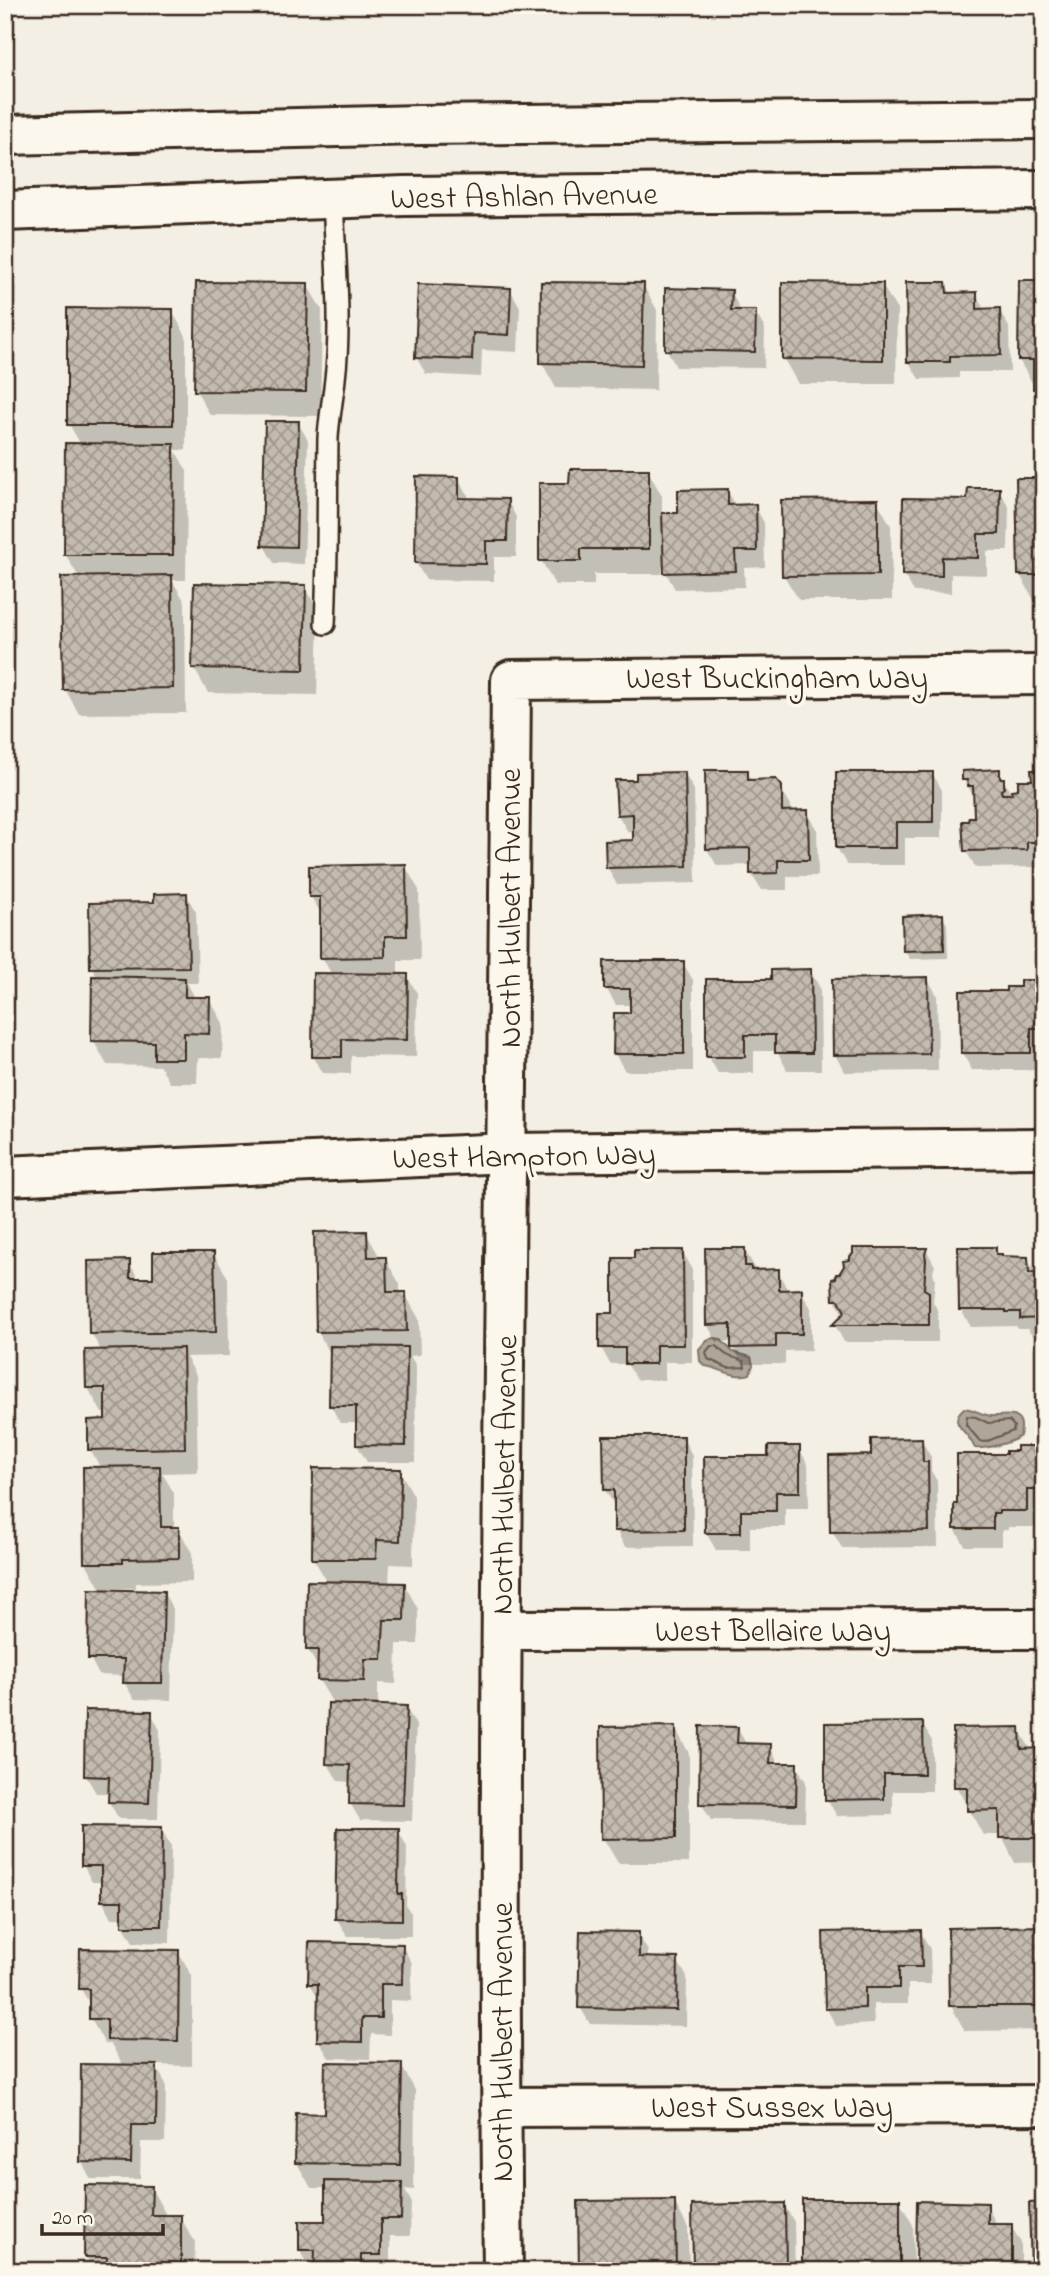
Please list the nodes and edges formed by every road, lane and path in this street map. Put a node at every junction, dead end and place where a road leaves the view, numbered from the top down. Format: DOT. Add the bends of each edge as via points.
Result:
graph roads {
  1 [pos="1044,119"];
  2 [pos="5,135"];
  3 [pos="1044,190"];
  4 [pos="332,198"];
  5 [pos="5,211"];
  6 [pos="325,624"];
  7 [pos="1044,675"];
  8 [pos="511,680"];
  9 [pos="1044,1148"];
  10 [pos="507,1153"];
  11 [pos="5,1176"];
  12 [pos="1044,1629"];
  13 [pos="502,1630"];
  14 [pos="1044,2105"];
  15 [pos="500,2106"];
  16 [pos="503,2271"];
  1 -- 2 [label="street" via="419,125"];
  3 -- 4 [label="street, West Ashlan Avenue"];
  4 -- 5 [label="street, West Ashlan Avenue"];
  4 -- 6 [label="lane" via="337,312 328,437"];
  7 -- 8 [label="street, West Buckingham Way"];
  8 -- 10 [label="street, North Hulbert Avenue"];
  9 -- 10 [label="street, West Hampton Way"];
  10 -- 11 [label="street, West Hampton Way"];
  10 -- 13 [label="street, North Hulbert Avenue"];
  12 -- 13 [label="street, West Bellaire Way"];
  13 -- 15 [label="street, North Hulbert Avenue"];
  14 -- 15 [label="street, West Sussex Way"];
  15 -- 16 [label="street, North Hulbert Avenue"];
}
